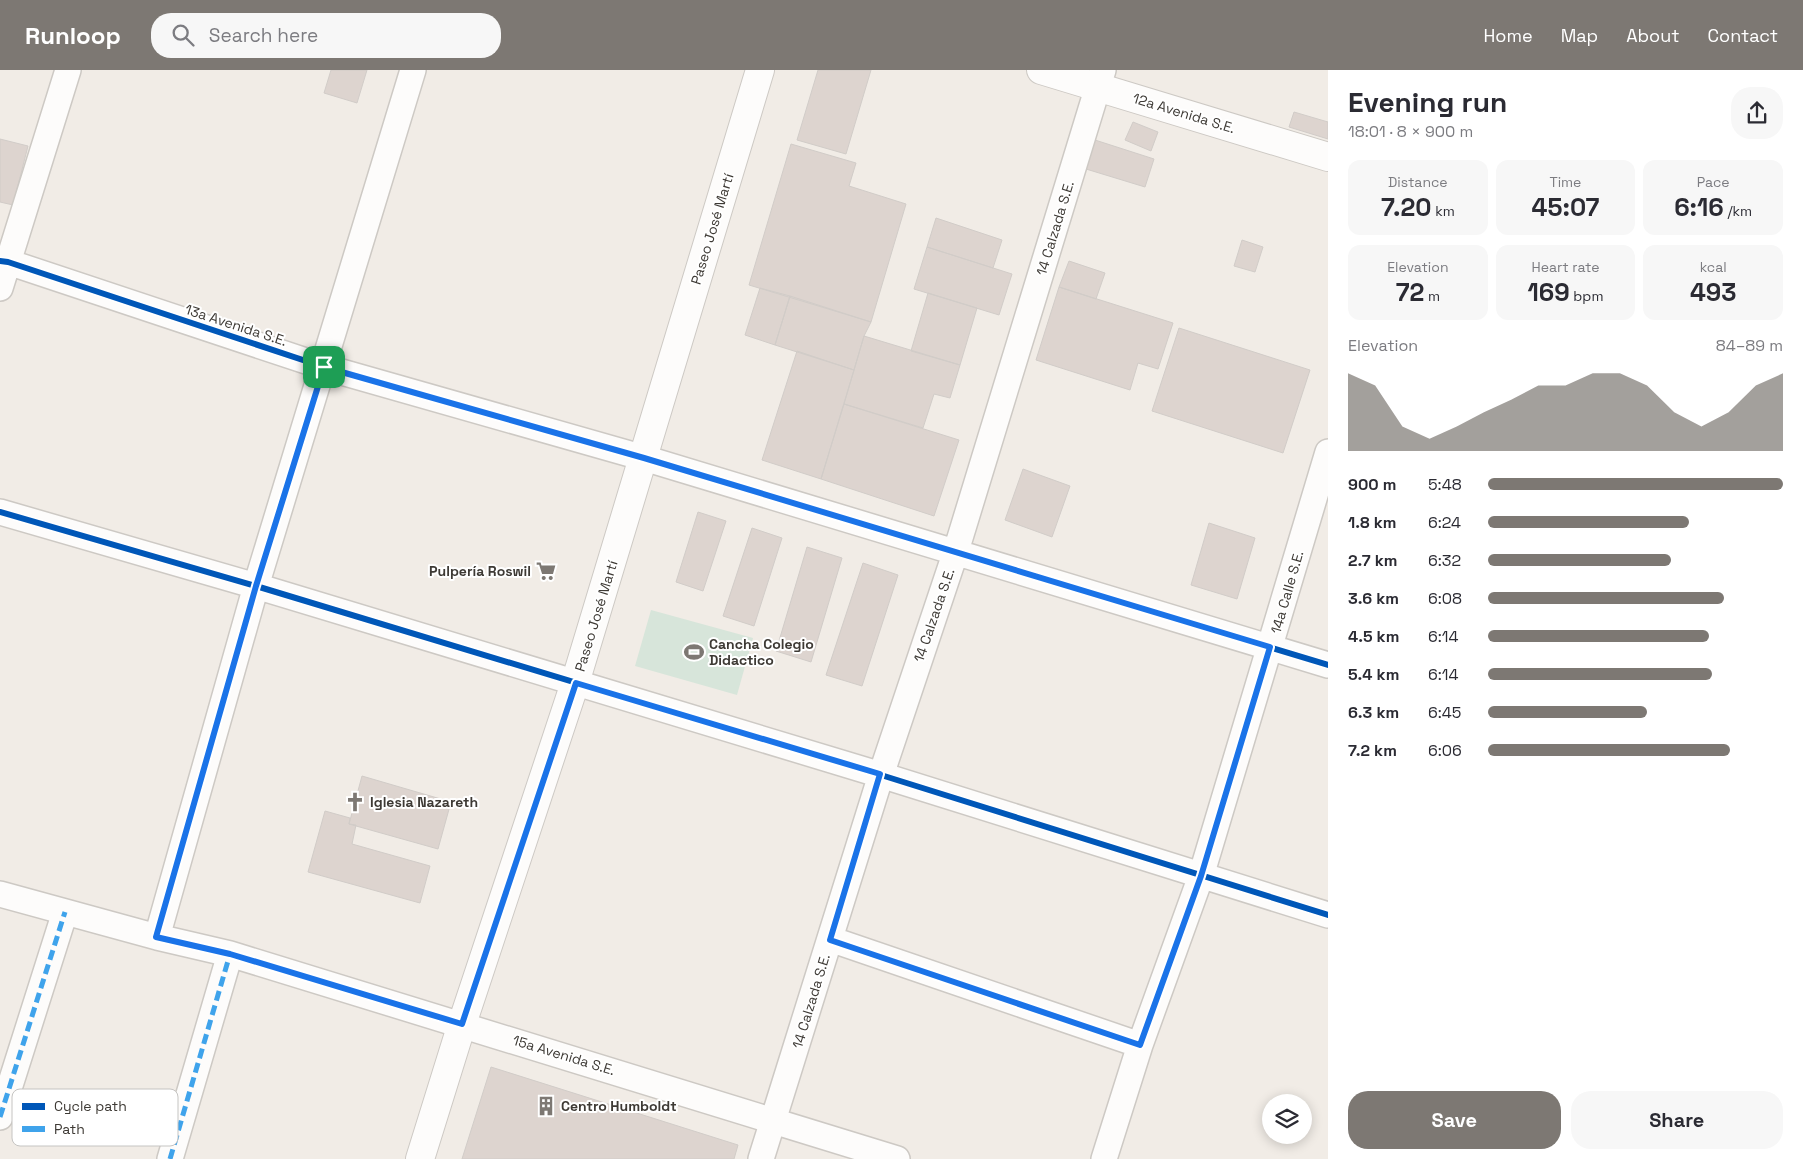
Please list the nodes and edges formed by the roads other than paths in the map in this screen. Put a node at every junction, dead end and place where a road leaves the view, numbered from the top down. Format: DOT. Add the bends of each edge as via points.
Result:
graph roads {
  1 [pos="68,70"];
  2 [pos="413,70"];
  3 [pos="760,70"];
  4 [pos="1041,70"];
  5 [pos="1101,78"];
  6 [pos="1328,157"];
  7 [pos="4,261"];
  8 [pos="0,288"];
  9 [pos="324,367"];
  10 [pos="1328,452"];
  11 [pos="644,458"];
  12 [pos="0,512"];
  13 [pos="956,551"];
  14 [pos="256,586"];
  15 [pos="1270,647"];
  16 [pos="1328,664"];
  17 [pos="576,683"];
  18 [pos="880,774"];
  19 [pos="1201,876"];
  20 [pos="0,894"];
  21 [pos="64,912"];
  22 [pos="1328,915"];
  23 [pos="156,937"];
  24 [pos="830,940"];
  25 [pos="230,954"];
  26 [pos="462,1024"];
  27 [pos="1140,1045"];
  28 [pos="0,1117"];
  29 [pos="773,1120"];
  30 [pos="178,1132"];
  31 [pos="174,1146"];
  32 [pos="170,1159"];
  33 [pos="420,1159"];
  34 [pos="761,1159"];
  35 [pos="897,1159"];
  36 [pos="1104,1159"];
  1 -- 7 [label="street"];
  2 -- 9 [label="street"];
  3 -- 11 [label="main road, Paseo José Martí"];
  4 -- 5 [label="main road, 12a Avenida S.E."];
  5 -- 6 [label="main road, 12a Avenida S.E."];
  5 -- 13 [label="street, 14 Calzada S.E."];
  7 -- 8 [label="street"];
  7 -- 9 [label="street, 13a Avenida S.E."];
  9 -- 11 [label="street, 13a Avenida S.E."];
  9 -- 14 [label="street"];
  10 -- 15 [label="street, 14a Calle S.E."];
  11 -- 13 [label="street, 13a Avenida S.E."];
  11 -- 17 [label="main road, Paseo José Martí"];
  12 -- 14 [label="street"];
  13 -- 15 [label="street, 13a Avenida S.E."];
  13 -- 18 [label="street, 14 Calzada S.E."];
  14 -- 17 [label="street"];
  14 -- 23 [label="street"];
  15 -- 16 [label="street, 13a Avenida S.E."];
  15 -- 19 [label="street, 14a Calle S.E."];
  17 -- 18 [label="street"];
  17 -- 26 [label="main road, Paseo José Martí"];
  18 -- 19 [label="street"];
  18 -- 24 [label="street, 14 Calzada S.E."];
  19 -- 22 [label="street"];
  19 -- 27 [label="street, 14a Calle S.E."];
  20 -- 21 [label="street, 15a Avenida S.E."];
  21 -- 23 [label="street, 15a Avenida S.E."];
  21 -- 28 [label="street"];
  23 -- 25 [label="street, 15a Avenida S.E."];
  24 -- 27 [label="street"];
  24 -- 29 [label="street, 14 Calzada S.E."];
  25 -- 26 [label="street, 15a Avenida S.E."];
  25 -- 30 [label="street"];
  26 -- 29 [label="street, 15a Avenida S.E."];
  26 -- 33 [label="main road, Paseo José Martí"];
  27 -- 36 [label="street, 14a Calle S.E."];
  29 -- 34 [label="street, 14 Calzada S.E."];
  29 -- 35 [label="street, 15a Avenida S.E."];
  31 -- 32 [label="street"];
}
